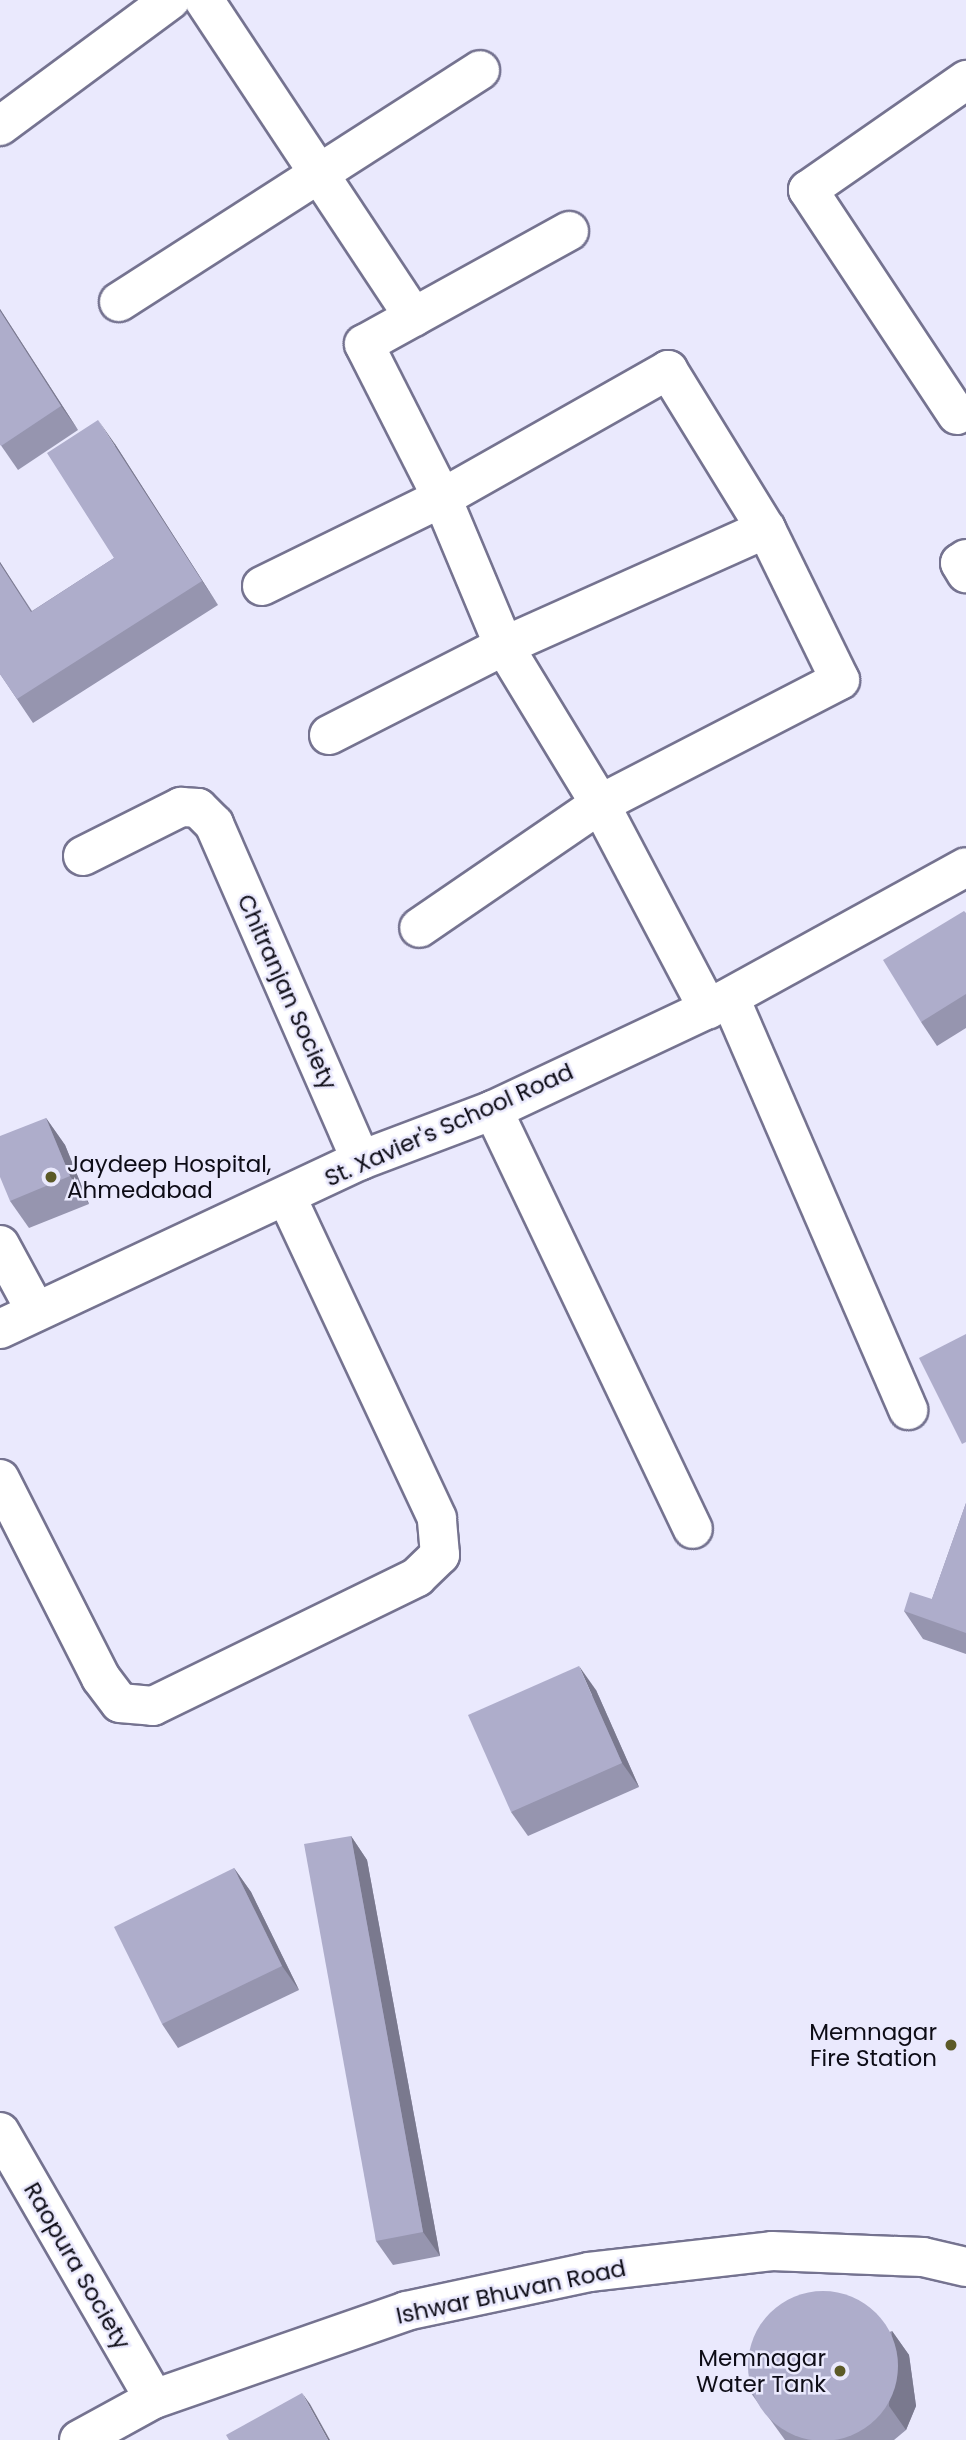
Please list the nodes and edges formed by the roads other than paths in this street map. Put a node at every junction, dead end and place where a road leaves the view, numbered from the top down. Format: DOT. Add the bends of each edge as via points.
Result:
graph roads {
  1 [pos="204,0"];
  2 [pos="165,1"];
  3 [pos="480,70"];
  4 [pos="966,80"];
  5 [pos="0,126"];
  6 [pos="319,171"];
  7 [pos="569,231"];
  8 [pos="119,302"];
  9 [pos="414,317"];
  10 [pos="957,415"];
  11 [pos="442,498"];
  12 [pos="766,529"];
  13 [pos="966,559"];
  14 [pos="966,573"];
  15 [pos="262,586"];
  16 [pos="505,646"];
  17 [pos="329,735"];
  18 [pos="600,804"];
  19 [pos="83,856"];
  20 [pos="966,867"];
  21 [pos="419,928"];
  22 [pos="719,1003"];
  23 [pos="493,1110"];
  24 [pos="361,1160"];
  25 [pos="287,1198"];
  26 [pos="0,1245"];
  27 [pos="34,1308"];
  28 [pos="0,1329"];
  29 [pos="908,1410"];
  30 [pos="0,1479"];
  31 [pos="693,1528"];
  32 [pos="0,2132"];
  33 [pos="966,2267"];
  34 [pos="155,2399"];
  35 [pos="79,2440"];
  1 -- 6 [label="street"];
  2 -- 5 [label="street"];
  3 -- 6 [label="street"];
  4 -- 10 [label="street" via="808,190"];
  6 -- 8 [label="street"];
  6 -- 9 [label="street"];
  7 -- 9 [label="street"];
  9 -- 11 [label="street" via="364,344"];
  11 -- 12 [label="street" via="668,370"];
  11 -- 15 [label="street"];
  11 -- 16 [label="street"];
  12 -- 16 [label="street"];
  12 -- 18 [label="street" via="840,680"];
  13 -- 14 [label="street" via="960,563"];
  16 -- 17 [label="street"];
  16 -- 18 [label="street"];
  18 -- 21 [label="street"];
  18 -- 22 [label="street"];
  19 -- 24 [label="street, Chitranjan Society" via="181,807 198,808 214,824"];
  20 -- 22 [label="street, St. Xavier's School Road"];
  22 -- 23 [label="street, St. Xavier's School Road"];
  22 -- 29 [label="street"];
  23 -- 24 [label="street, St. Xavier's School Road"];
  23 -- 31 [label="street"];
  24 -- 25 [label="street, St. Xavier's School Road"];
  25 -- 27 [label="street, St. Xavier's School Road"];
  25 -- 30 [label="street" via="437,1518 440,1555 417,1577 153,1706 120,1703 101,1678"];
  26 -- 27 [label="street"];
  27 -- 28 [label="street, St. Xavier's School Road"];
  32 -- 34 [label="street, Raopura Society"];
  33 -- 34 [label="street, Ishwar Bhuvan Road" via="923,2257 772,2251 589,2272 406,2311"];
  34 -- 35 [label="street, Ishwar Bhuvan Road"];
}
